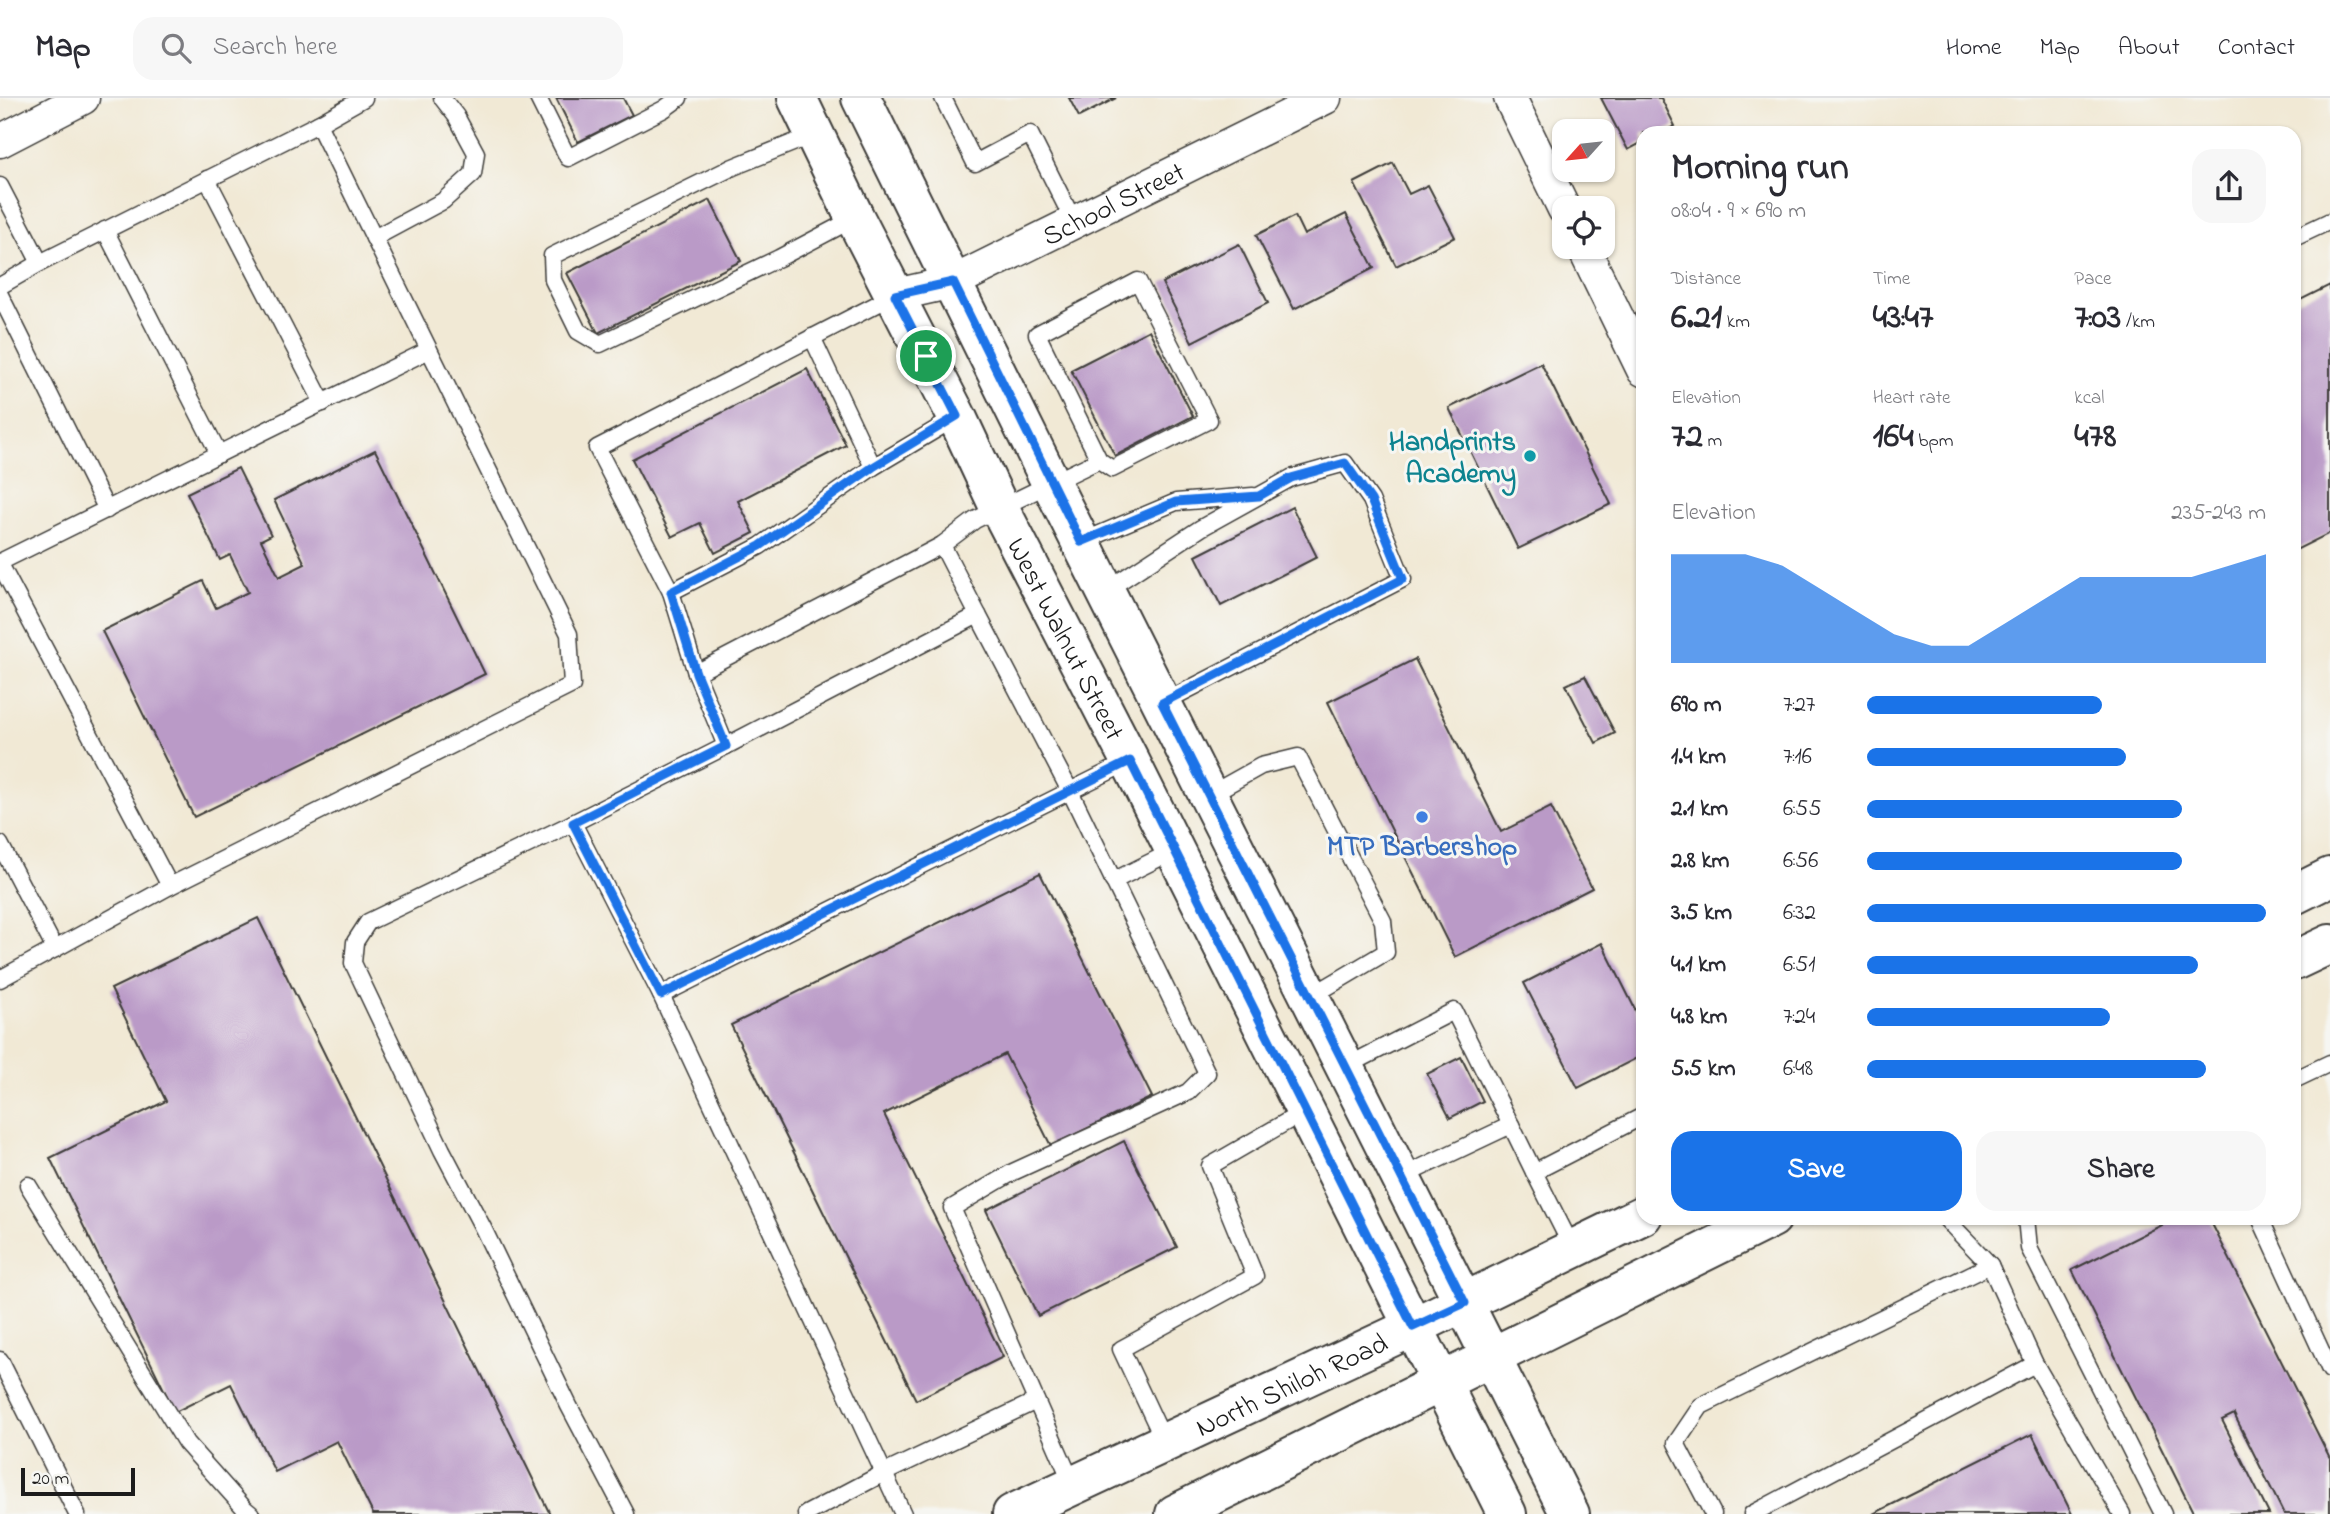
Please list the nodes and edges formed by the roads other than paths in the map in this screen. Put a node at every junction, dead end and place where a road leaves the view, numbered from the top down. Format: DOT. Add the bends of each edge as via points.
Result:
graph roads {
  1 [pos="83,98"];
  2 [pos="364,98"];
  3 [pos="442,98"];
  4 [pos="538,98"];
  5 [pos="679,98"];
  6 [pos="797,98"];
  7 [pos="861,98"];
  8 [pos="943,98"];
  9 [pos="1325,98"];
  10 [pos="1510,98"];
  11 [pos="318,124"];
  12 [pos="815,134"];
  13 [pos="0,141"];
  14 [pos="207,179"];
  15 [pos="0,186"];
  16 [pos="1558,196"];
  17 [pos="855,218"];
  18 [pos="2330,220"];
  19 [pos="1074,222"];
  20 [pos="105,230"];
  21 [pos="2301,234"];
  22 [pos="374,237"];
  23 [pos="1589,259"];
  24 [pos="40,263"];
  25 [pos="953,282"];
  26 [pos="0,286"];
  27 [pos="0,295"];
  28 [pos="895,295"];
  29 [pos="813,337"];
  30 [pos="429,350"];
  31 [pos="1636,356"];
  32 [pos="323,403"];
  33 [pos="957,416"];
  34 [pos="219,454"];
  35 [pos="1099,460"];
  36 [pos="873,467"];
  37 [pos="1051,483"];
  38 [pos="1259,496"];
  39 [pos="999,507"];
  40 [pos="107,510"];
  41 [pos="1081,542"];
  42 [pos="942,545"];
  43 [pos="0,563"];
  44 [pos="1105,591"];
  45 [pos="671,592"];
  46 [pos="978,615"];
  47 [pos="696,673"];
  48 [pos="1162,703"];
  49 [pos="726,746"];
  50 [pos="1130,761"];
  51 [pos="1070,791"];
  52 [pos="1209,794"];
  53 [pos="573,823"];
  54 [pos="0,844"];
  55 [pos="1175,850"];
  56 [pos="2330,877"];
  57 [pos="1113,881"];
  58 [pos="170,886"];
  59 [pos="2301,892"];
  60 [pos="2330,944"];
  61 [pos="55,949"];
  62 [pos="2301,958"];
  63 [pos="0,979"];
  64 [pos="661,995"];
  65 [pos="1310,997"];
  66 [pos="2330,1063"];
  67 [pos="1345,1066"];
  68 [pos="2301,1077"];
  69 [pos="1305,1111"];
  70 [pos="1636,1120"];
  71 [pos="1511,1125"];
  72 [pos="1534,1172"];
  73 [pos="1401,1177"];
  74 [pos="28,1185"];
  75 [pos="1636,1218"];
  76 [pos="1758,1225"];
  77 [pos="1952,1225"];
  78 [pos="2027,1225"];
  79 [pos="2263,1225"];
  80 [pos="1573,1249"];
  81 [pos="1990,1265"];
  82 [pos="1465,1303"];
  83 [pos="1413,1327"];
  84 [pos="1491,1356"];
  85 [pos="0,1360"];
  86 [pos="2035,1364"];
  87 [pos="2330,1370"];
  88 [pos="1440,1381"];
  89 [pos="1037,1401"];
  90 [pos="1165,1443"];
  91 [pos="884,1473"];
  92 [pos="1073,1485"];
  93 [pos="77,1514"];
  94 [pos="251,1514"];
  95 [pos="626,1514"];
  96 [pos="806,1514"];
  97 [pos="903,1514"];
  98 [pos="1012,1514"];
  99 [pos="1175,1514"];
  100 [pos="1507,1514"];
  101 [pos="1570,1514"];
  102 [pos="1713,1514"];
  103 [pos="1752,1514"];
  104 [pos="2122,1514"];
  105 [pos="2163,1514"];
  1 -- 13 [label="street"];
  2 -- 11 [label="lane"];
  3 -- 22 [label="lane" via="477,152 474,174 443,201"];
  4 -- 5 [label="lane" via="568,158"];
  6 -- 12 [label="main road, West Walnut Street"];
  7 -- 25 [label="main road, West Walnut Street"];
  8 -- 19 [label="lane" via="975,163 1030,134"];
  9 -- 19 [label="street, School Street"];
  10 -- 16 [label="street"];
  11 -- 14 [label="lane"];
  11 -- 22 [label="lane"];
  12 -- 17 [label="main road, West Walnut Street"];
  12 -- 17 [label="lane" via="733,167 552,256 553,280 578,331 600,344"];
  14 -- 20 [label="lane"];
  14 -- 32 [label="lane"];
  15 -- 24 [label="lane"];
  17 -- 28 [label="main road, West Walnut Street"];
  18 -- 21 [label="lane"];
  19 -- 25 [label="street, School Street"];
  20 -- 24 [label="lane"];
  20 -- 34 [label="lane"];
  22 -- 30 [label="lane"];
  23 -- 31 [label="street"];
  24 -- 26 [label="lane"];
  25 -- 28 [label="street, School Street"];
  25 -- 37 [label="main road, West Walnut Street"];
  27 -- 40 [label="lane"];
  28 -- 29 [label="lane"];
  28 -- 33 [label="main road, West Walnut Street"];
  29 -- 36 [label="lane"];
  29 -- 45 [label="lane" via="597,448"];
  30 -- 32 [label="lane"];
  30 -- 58 [label="lane" via="569,634 572,685"];
  32 -- 34 [label="lane"];
  33 -- 36 [label="lane"];
  33 -- 39 [label="main road, West Walnut Street"];
  34 -- 40 [label="lane"];
  35 -- 35 [label="lane" via="1037,334 1138,281 1209,420 1112,468"];
  35 -- 37 [label="lane"];
  36 -- 45 [label="lane" via="760,546"];
  37 -- 39 [label="lane"];
  37 -- 41 [label="main road, West Walnut Street"];
  38 -- 41 [label="lane" via="1176,502"];
  38 -- 44 [label="lane"];
  38 -- 48 [label="lane" via="1291,478 1345,463 1371,500 1403,579"];
  39 -- 42 [label="lane"];
  39 -- 50 [label="main road, West Walnut Street"];
  40 -- 43 [label="lane"];
  41 -- 44 [label="main road, West Walnut Street"];
  42 -- 46 [label="lane"];
  42 -- 47 [label="lane"];
  43 -- 58 [label="lane"];
  44 -- 48 [label="main road, West Walnut Street"];
  45 -- 47 [label="lane"];
  46 -- 49 [label="lane"];
  46 -- 51 [label="lane"];
  47 -- 49 [label="lane"];
  48 -- 52 [label="main road, West Walnut Street"];
  49 -- 53 [label="lane"];
  50 -- 51 [label="lane"];
  50 -- 55 [label="main road, West Walnut Street"];
  51 -- 57 [label="lane"];
  51 -- 64 [label="lane"];
  52 -- 65 [label="main road, West Walnut Street"];
  52 -- 65 [label="lane" via="1261,766 1298,757 1383,922 1386,952"];
  53 -- 64 [label="lane"];
  53 -- 95 [label="lane" via="368,922 355,942 353,963"];
  54 -- 61 [label="lane"];
  55 -- 57 [label="lane"];
  55 -- 69 [label="main road, West Walnut Street"];
  56 -- 59 [label="main road"];
  57 -- 89 [label="lane" via="1207,1073 1188,1092 1013,1172 952,1208"];
  58 -- 61 [label="lane"];
  60 -- 62 [label="main road"];
  61 -- 63 [label="lane"];
  64 -- 91 [label="lane"];
  65 -- 67 [label="main road, West Walnut Street"];
  66 -- 68 [label="lane"];
  67 -- 71 [label="lane" via="1454,1011"];
  67 -- 73 [label="main road, West Walnut Street"];
  69 -- 83 [label="main road, West Walnut Street"];
  69 -- 90 [label="lane" via="1210,1166 1255,1276 1121,1349"];
  70 -- 72 [label="lane"];
  71 -- 72 [label="lane"];
  71 -- 73 [label="lane"];
  72 -- 80 [label="lane"];
  73 -- 82 [label="main road, West Walnut Street"];
  74 -- 94 [label="lane" via="187,1443"];
  75 -- 80 [label="main road, North Shiloh Road"];
  76 -- 84 [label="main road"];
  77 -- 81 [label="lane"];
  78 -- 105 [label="lane" via="2029,1248"];
  79 -- 87 [label="lane"];
  80 -- 82 [label="main road, North Shiloh Road"];
  81 -- 86 [label="lane"];
  81 -- 102 [label="lane" via="1701,1406 1676,1443"];
  82 -- 83 [label="main road, North Shiloh Road"];
  82 -- 84 [label="main road, West Walnut Street"];
  83 -- 88 [label="main road, West Walnut Street"];
  83 -- 90 [label="main road, North Shiloh Road"];
  84 -- 88 [label="main road"];
  84 -- 101 [label="main road, West Walnut Street"];
  85 -- 93 [label="lane"];
  86 -- 103 [label="lane"];
  86 -- 104 [label="lane"];
  88 -- 99 [label="main road"];
  88 -- 100 [label="main road, West Walnut Street"];
  89 -- 91 [label="lane"];
  89 -- 92 [label="lane"];
  90 -- 92 [label="main road, North Shiloh Road"];
  91 -- 96 [label="lane"];
  91 -- 97 [label="lane"];
  92 -- 98 [label="main road, North Shiloh Road"];
}
